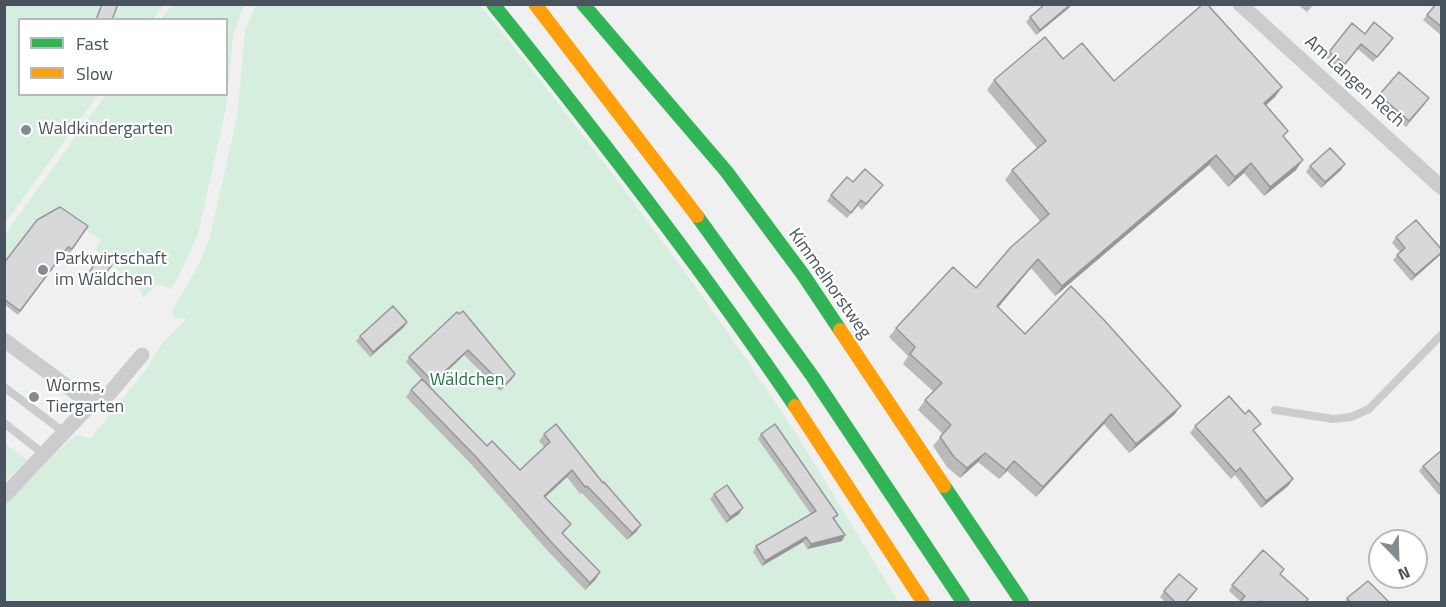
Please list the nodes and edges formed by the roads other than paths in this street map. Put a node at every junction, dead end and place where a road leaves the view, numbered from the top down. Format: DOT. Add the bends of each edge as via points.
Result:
graph roads {
  1 [pos="493,4"];
  2 [pos="535,4"];
  3 [pos="583,4"];
  4 [pos="1240,4"];
  5 [pos="1442,188"];
  6 [pos="1442,334"];
  7 [pos="4,340"];
  8 [pos="142,355"];
  9 [pos="4,387"];
  10 [pos="91,404"];
  11 [pos="1275,410"];
  12 [pos="4,423"];
  13 [pos="65,433"];
  14 [pos="45,455"];
  15 [pos="4,496"];
  16 [pos="923,603"];
  17 [pos="963,603"];
  18 [pos="1022,603"];
  1 -- 16 [label="main road" via="696,266 772,372"];
  2 -- 17 [label="main road" via="743,279 850,431"];
  3 -- 18 [label="main road, Kimmelhorstweg" via="726,171 804,276"];
  4 -- 5 [label="street, Am Langen Rech"];
  6 -- 11 [label="lane" via="1369,409 1333,419"];
  7 -- 10 [label="street"];
  8 -- 10 [label="street" via="110,394"];
  9 -- 13 [label="lane"];
  10 -- 13 [label="street"];
  12 -- 14 [label="lane"];
  13 -- 14 [label="street"];
  14 -- 15 [label="street"];
}
